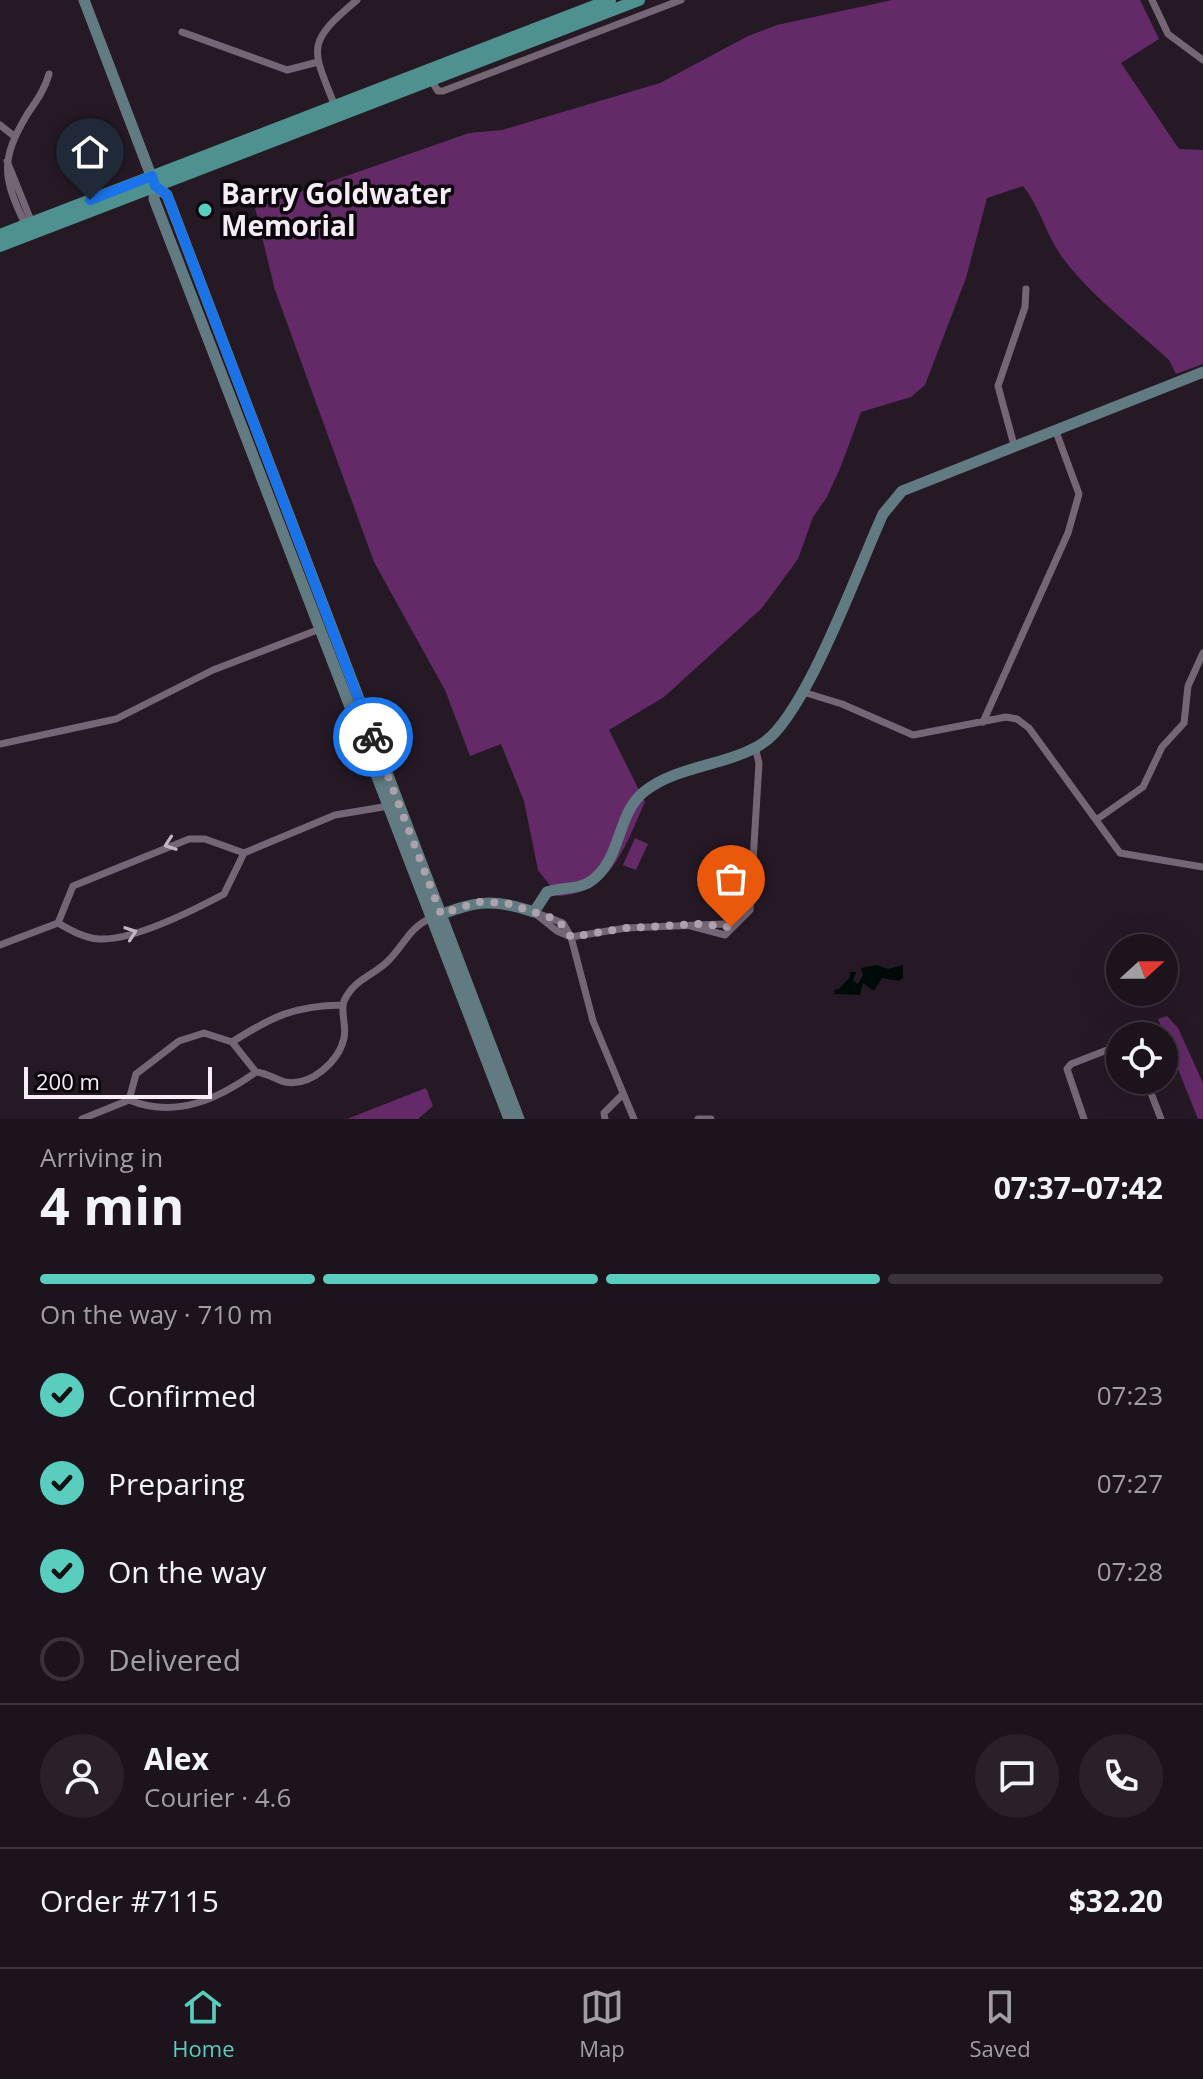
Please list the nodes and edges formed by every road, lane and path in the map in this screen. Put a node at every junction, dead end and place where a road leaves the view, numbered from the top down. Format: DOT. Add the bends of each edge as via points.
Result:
graph roads {
  1 [pos="84,0"];
  2 [pos="357,0"];
  3 [pos="639,0"];
  4 [pos="681,0"];
  5 [pos="1152,0"];
  6 [pos="603,4"];
  7 [pos="182,32"];
  8 [pos="1203,60"];
  9 [pos="318,62"];
  10 [pos="49,74"];
  11 [pos="429,76"];
  12 [pos="337,111"];
  13 [pos="0,125"];
  14 [pos="14,136"];
  15 [pos="154,181"];
  16 [pos="30,227"];
  17 [pos="0,235"];
  18 [pos="0,246"];
  19 [pos="1026,289"];
  20 [pos="1203,372"];
  21 [pos="1055,429"];
  22 [pos="1014,445"];
  23 [pos="325,627"];
  24 [pos="1203,653"];
  25 [pos="803,692"];
  26 [pos="983,722"];
  27 [pos="0,744"];
  28 [pos="755,747"];
  29 [pos="393,805"];
  30 [pos="1096,820"];
  31 [pos="244,853"];
  32 [pos="1203,867"];
  33 [pos="534,912"];
  34 [pos="436,916"];
  35 [pos="58,923"];
  36 [pos="571,937"];
  37 [pos="0,945"];
  38 [pos="342,1005"];
  39 [pos="481,1033"];
  40 [pos="232,1042"];
  41 [pos="1106,1050"];
  42 [pos="256,1072"];
  43 [pos="1151,1094"];
  44 [pos="623,1097"];
  45 [pos="129,1100"];
  46 [pos="609,1114"];
  47 [pos="82,1119"];
  48 [pos="509,1119"];
  49 [pos="519,1119"];
  50 [pos="634,1119"];
  51 [pos="698,1119"];
  52 [pos="711,1119"];
  53 [pos="1084,1119"];
  54 [pos="1161,1119"];
  1 -- 15 [label="main road"];
  2 -- 9 [label="street" via="321,34 315,47"];
  3 -- 6 [label="main road"];
  4 -- 11 [label="street" via="443,91"];
  5 -- 8 [label="street" via="1168,34"];
  6 -- 11 [label="main road"];
  7 -- 9 [label="street" via="287,70"];
  9 -- 12 [label="street"];
  10 -- 14 [label="street"];
  11 -- 12 [label="main road"];
  12 -- 15 [label="main road"];
  13 -- 14 [label="street"];
  14 -- 16 [label="street" via="6,160"];
  15 -- 16 [label="main road"];
  15 -- 23 [label="main road" via="167,195"];
  16 -- 17 [label="main road"];
  16 -- 18 [label="main road"];
  19 -- 22 [label="street" via="1025,307 998,386"];
  20 -- 21 [label="main road"];
  21 -- 22 [label="main road"];
  21 -- 26 [label="street" via="1079,494 1068,533"];
  22 -- 25 [label="main road" via="916,483 893,498"];
  23 -- 27 [label="street" via="214,670 116,719"];
  23 -- 29 [label="main road"];
  24 -- 30 [label="street" via="1188,686 1184,723 1162,747 1143,787"];
  25 -- 26 [label="street" via="913,735"];
  25 -- 28 [label="main road" via="779,730"];
  26 -- 30 [label="street" via="1011,718 1026,724"];
  28 -- 33 [label="main road" via="646,791 632,807 600,873 576,888 547,892"];
  28 -- 36 [label="street" via="759,763 750,910 727,932 723,924 626,928"];
  29 -- 31 [label="street" via="335,815"];
  29 -- 34 [label="main road"];
  30 -- 32 [label="street" via="1124,856"];
  31 -- 35 [label="street, one-way" via="205,839 178,841 73,886"];
  35 -- 31 [label="street, one-way" via="92,938 131,934 224,894"];
  33 -- 34 [label="main road" via="487,901"];
  33 -- 36 [label="street"];
  34 -- 38 [label="street" via="418,925 389,960 355,983"];
  34 -- 39 [label="main road"];
  35 -- 37 [label="street"];
  36 -- 44 [label="street" via="593,1021"];
  38 -- 40 [label="street" via="307,1005 272,1016"];
  38 -- 42 [label="street" via="345,1035 328,1067 295,1082"];
  39 -- 48 [label="main road"];
  39 -- 49 [label="main road"];
  40 -- 42 [label="street"];
  40 -- 45 [label="street" via="204,1033 179,1041 136,1074"];
  41 -- 53 [label="street" via="1067,1069"];
  42 -- 45 [label="street" via="228,1092 185,1108 146,1108"];
  43 -- 54 [label="street"];
  44 -- 46 [label="street"];
  44 -- 46 [label="street" via="604,1113"];
  44 -- 50 [label="street"];
  45 -- 47 [label="street"];
  51 -- 52 [label="street"];
}
